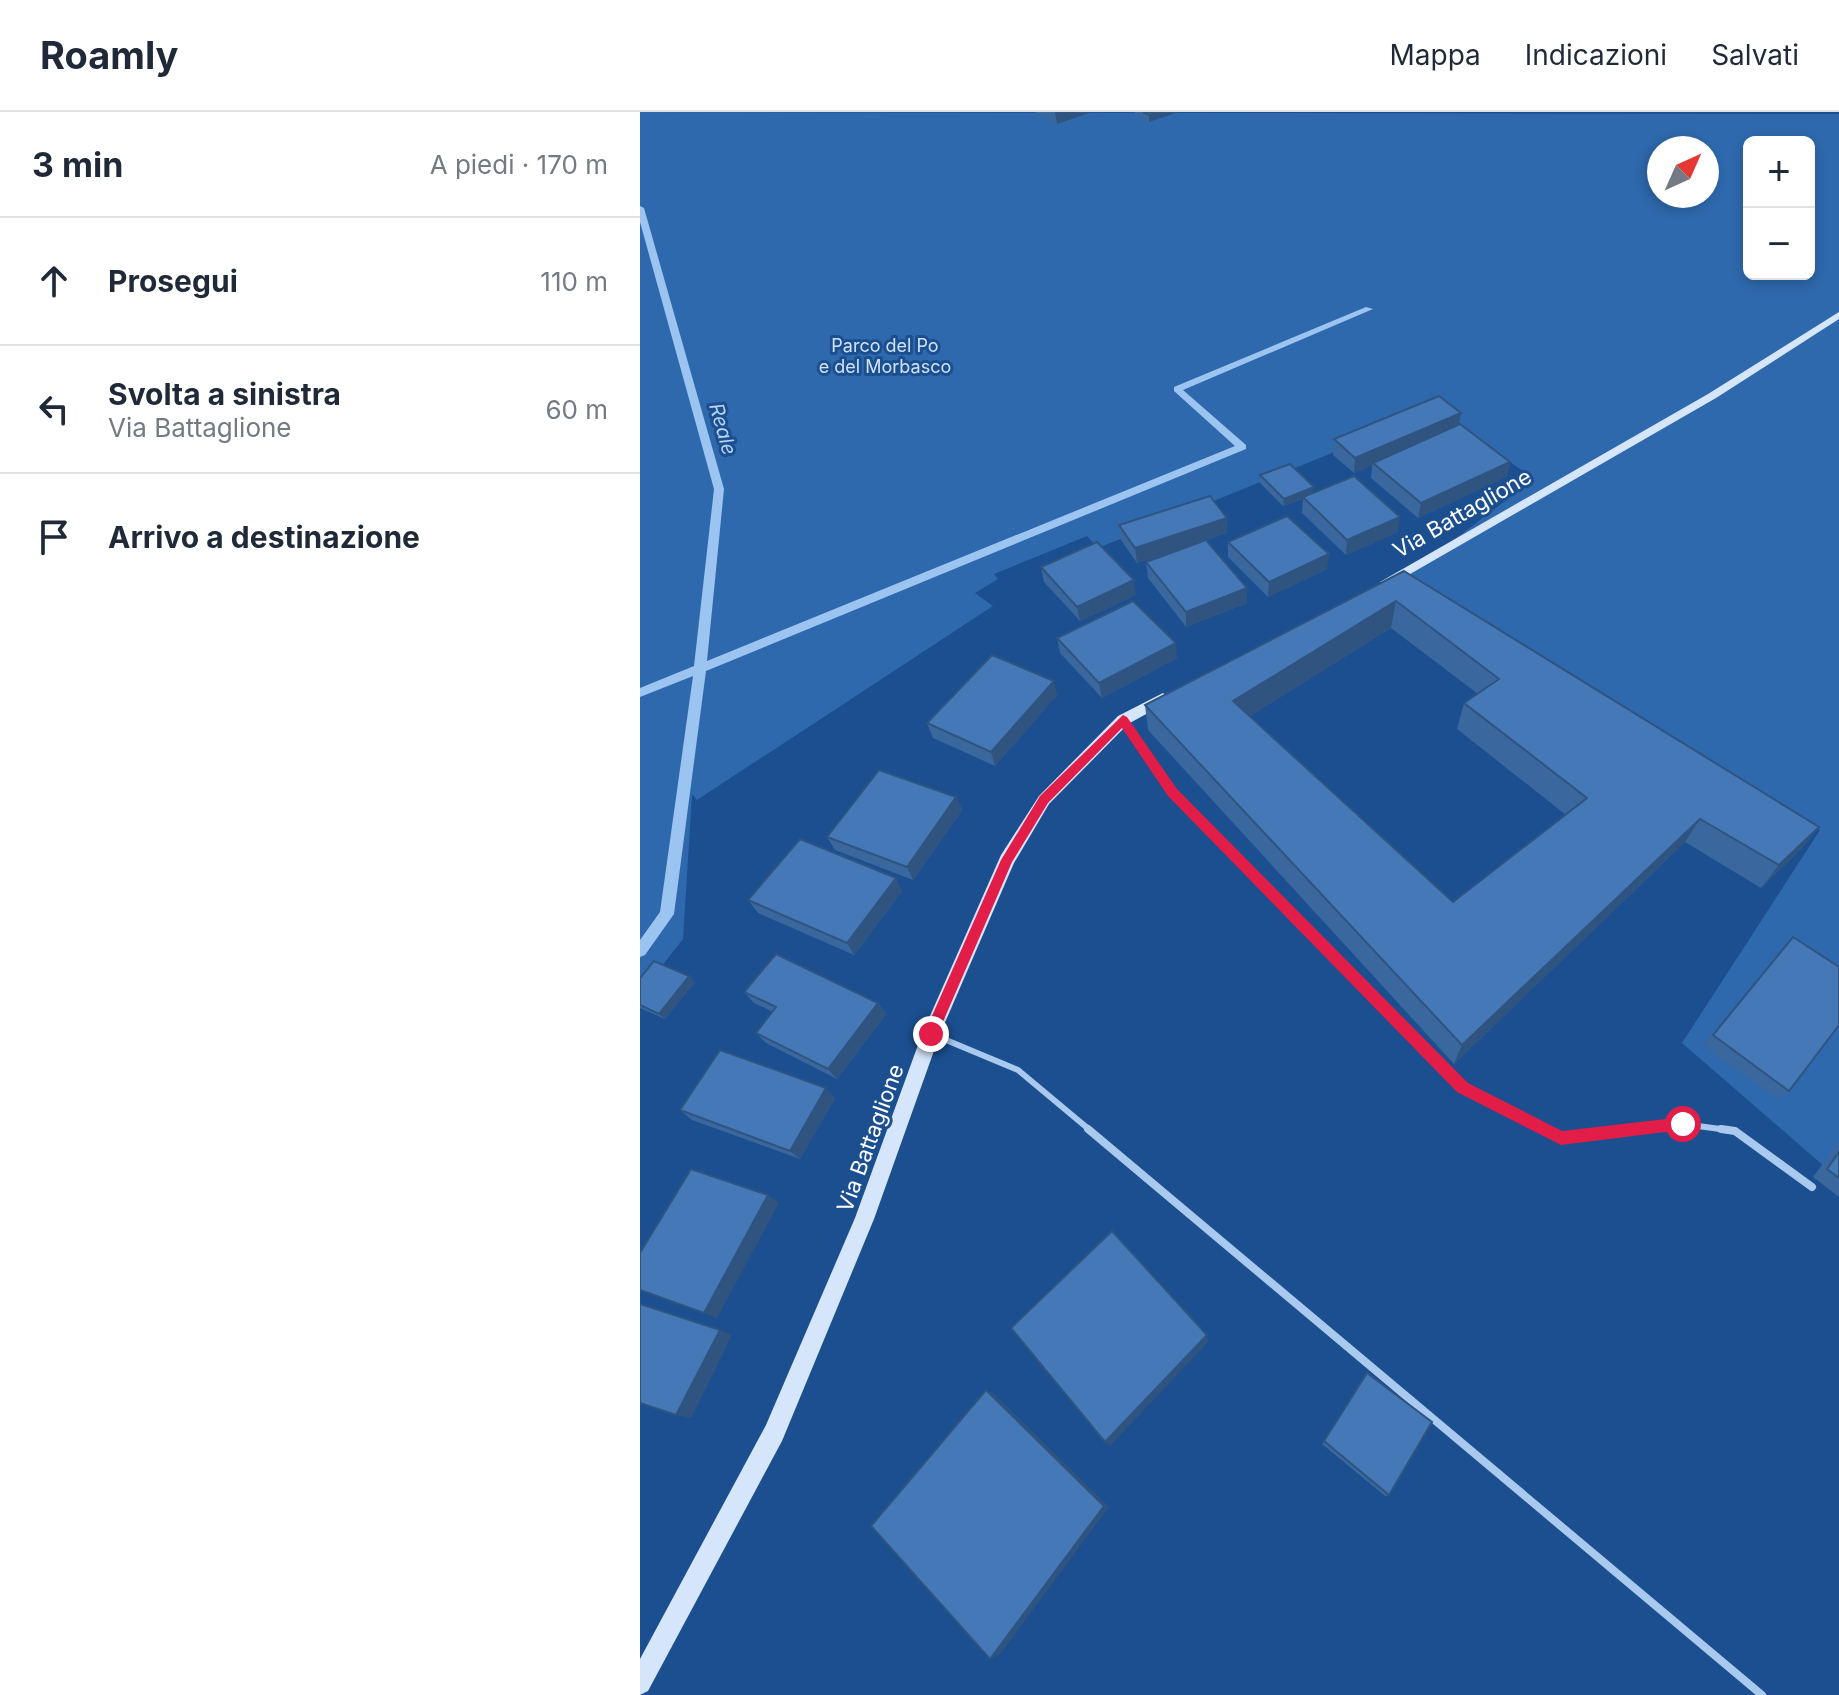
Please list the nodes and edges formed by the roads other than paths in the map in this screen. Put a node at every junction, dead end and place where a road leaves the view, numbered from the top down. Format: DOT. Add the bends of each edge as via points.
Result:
graph roads {
  1 [pos="1839,315"];
  2 [pos="1370,591"];
  3 [pos="1176,691"];
  4 [pos="1123,720"];
  5 [pos="931,1034"];
  6 [pos="1812,1187"];
  7 [pos="640,1683"];
  8 [pos="1762,1695"];
  1 -- 2 [label="street, Via Battaglione" via="1712,396"];
  3 -- 4 [label="street, Via Battaglione"];
  4 -- 5 [label="street, Via Battaglione" via="1044,800 1007,860"];
  4 -- 6 [label="lane" via="1172,792 1463,1088 1561,1138 1683,1124 1735,1131"];
  5 -- 7 [label="street, Via Battaglione" via="864,1219 774,1433"];
  5 -- 8 [label="lane" via="1018,1070"];
}
